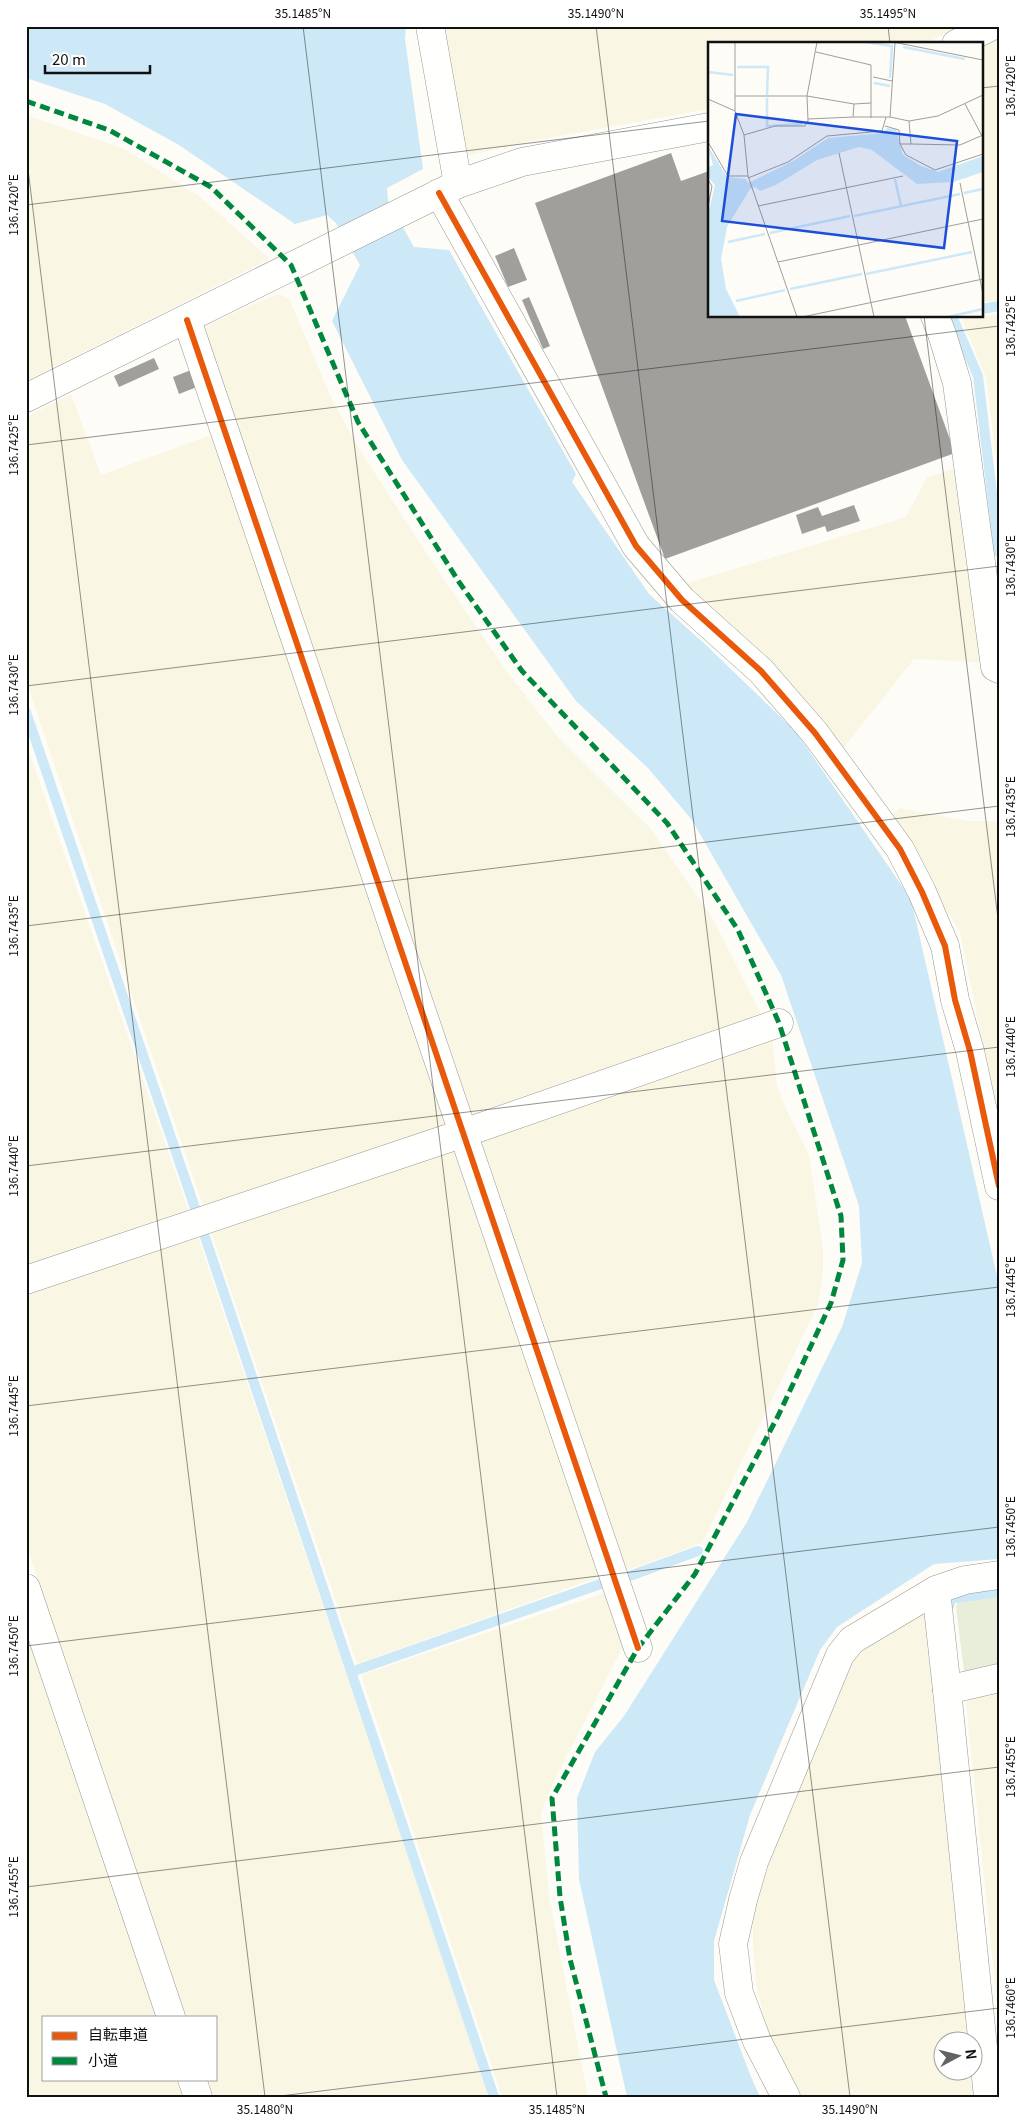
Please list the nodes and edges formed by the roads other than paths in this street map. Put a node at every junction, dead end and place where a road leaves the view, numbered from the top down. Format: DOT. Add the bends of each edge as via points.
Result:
graph roads {
  1 [pos="430,26"];
  2 [pos="992,26"];
  3 [pos="960,42"];
  4 [pos="708,127"];
  5 [pos="439,194"];
  6 [pos="936,318"];
  7 [pos="187,320"];
  8 [pos="26,398"];
  9 [pos="999,669"];
  10 [pos="779,1023"];
  11 [pos="464,1132"];
  12 [pos="999,1186"];
  13 [pos="26,1280"];
  14 [pos="999,1575"];
  15 [pos="26,1588"];
  16 [pos="936,1590"];
  17 [pos="638,1648"];
  18 [pos="999,1678"];
  19 [pos="947,1690"];
  20 [pos="171,2016"];
  21 [pos="192,2080"];
  22 [pos="198,2097"];
  23 [pos="786,2097"];
  24 [pos="988,2097"];
  1 -- 5 [label="street"];
  2 -- 3 [label="street"];
  4 -- 5 [label="street" via="522,162"];
  5 -- 7 [label="street"];
  5 -- 12 [label="street" via="636,546 682,600 762,671 815,733 900,849 945,946"];
  6 -- 9 [label="street" via="957,383 995,667"];
  7 -- 8 [label="street"];
  7 -- 11 [label="street"];
  10 -- 11 [label="street"];
  11 -- 13 [label="street"];
  11 -- 17 [label="street"];
  14 -- 16 [label="street" via="965,1580"];
  15 -- 20 [label="street"];
  16 -- 19 [label="street"];
  16 -- 23 [label="street" via="852,1640 840,1655 754,1862 734,1944 740,1993 757,2040"];
  18 -- 19 [label="street"];
  19 -- 24 [label="street"];
  21 -- 22 [label="street"];
}
